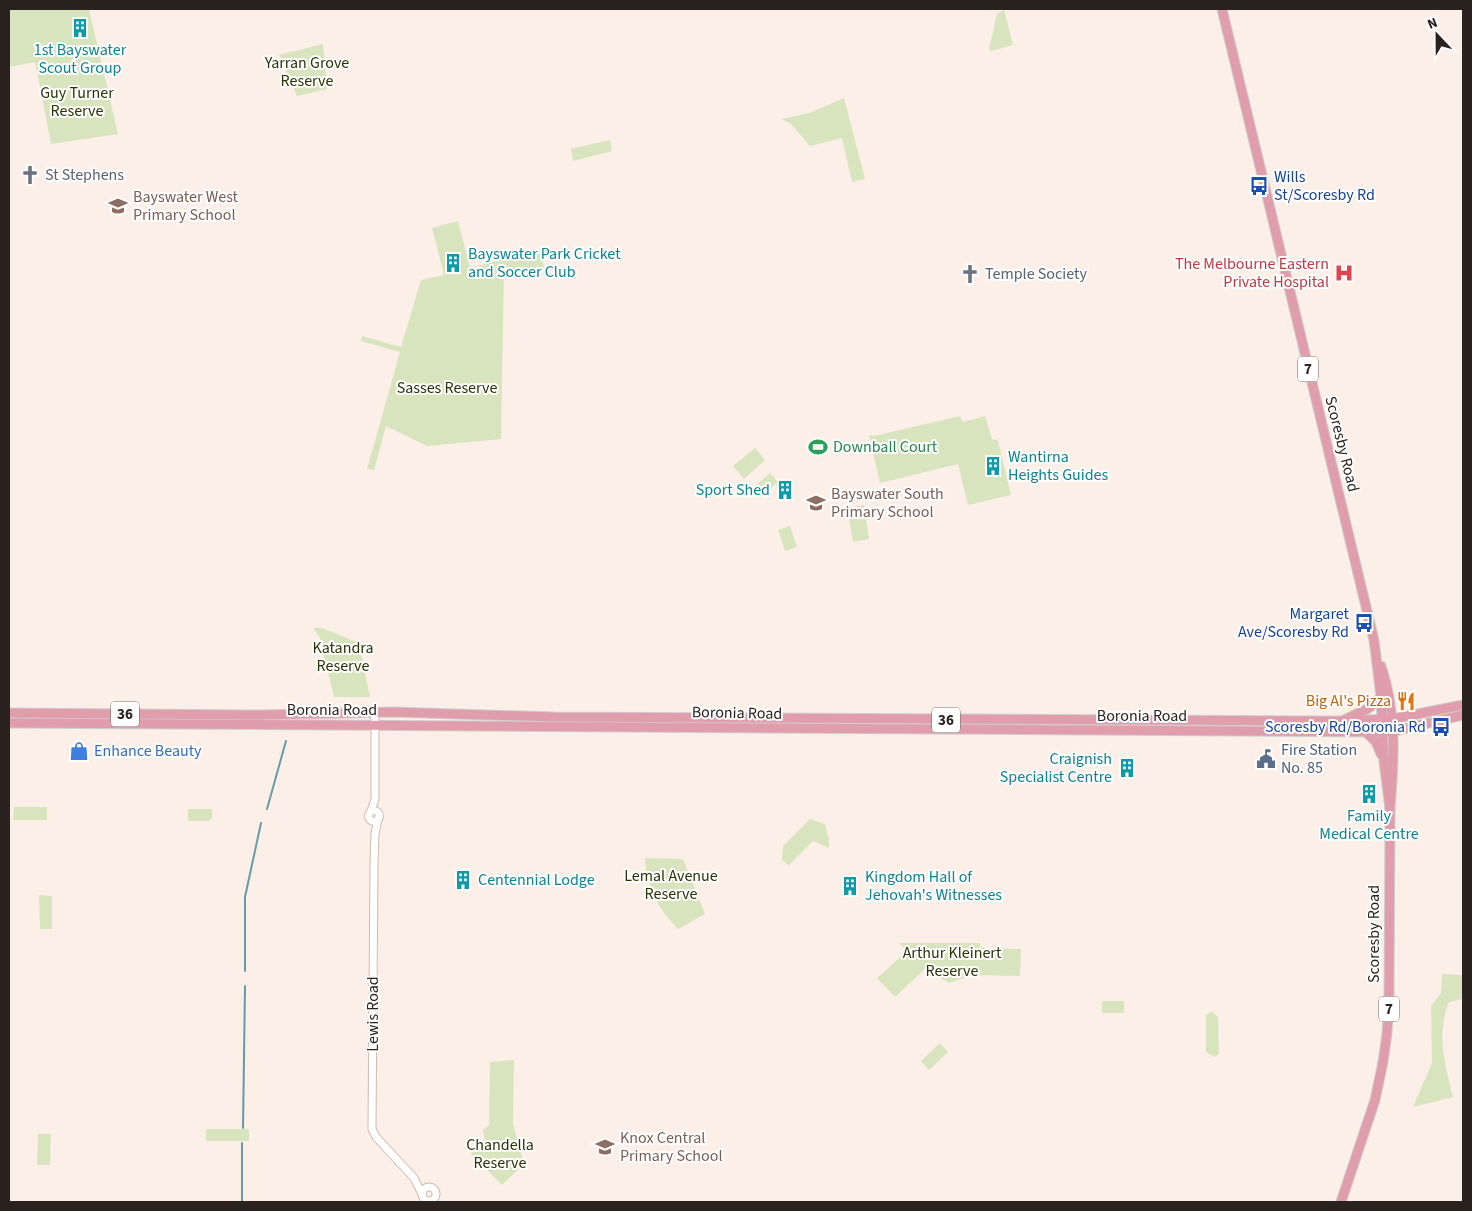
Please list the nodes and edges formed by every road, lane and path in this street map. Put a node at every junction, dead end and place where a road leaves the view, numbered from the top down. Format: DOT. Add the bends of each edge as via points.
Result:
graph roads {
  1 [pos="1222,9"];
  2 [pos="1377,654"];
  3 [pos="1381,697"];
  4 [pos="1463,705"];
  5 [pos="375,712"];
  6 [pos="9,713"];
  7 [pos="1463,715"];
  8 [pos="1392,719"];
  9 [pos="1103,720"];
  10 [pos="1342,720"];
  11 [pos="1382,720"];
  12 [pos="9,723"];
  13 [pos="375,726"];
  14 [pos="1416,727"];
  15 [pos="1103,730"];
  16 [pos="1393,731"];
  17 [pos="1366,732"];
  18 [pos="1383,732"];
  19 [pos="1393,755"];
  20 [pos="1384,762"];
  21 [pos="1390,809"];
  22 [pos="414,1178"];
  23 [pos="430,1186"];
  24 [pos="437,1194"];
  25 [pos="425,1200"];
  26 [pos="440,1202"];
  27 [pos="1341,1202"];
  1 -- 2 [label="main road, Scoresby Road / 7"];
  2 -- 3 [label="main road, Scoresby Road / 7"];
  2 -- 8 [label="main road, Scoresby Road / 7" via="1388,686"];
  3 -- 10 [label="main road" via="1365,711"];
  3 -- 11 [label="main road, Scoresby Road / 7"];
  4 -- 8 [label="main road, Boronia Road / 36"];
  5 -- 6 [label="main road, Boronia Road / 36" via="260,715"];
  5 -- 9 [label="main road, Boronia Road / 36" via="554,717"];
  5 -- 13 [label="street, Lewis Road"];
  7 -- 14 [label="main road, Boronia Road / 36"];
  8 -- 11 [label="main road, Boronia Road / 36"];
  8 -- 16 [label="main road, Scoresby Road / 7"];
  9 -- 10 [label="main road, Boronia Road / 36"];
  9 -- 15 [label="main road"];
  10 -- 11 [label="main road, Boronia Road / 36"];
  11 -- 18 [label="main road, Scoresby Road / 7"];
  12 -- 13 [label="main road, Boronia Road / 36"];
  13 -- 15 [label="main road, Boronia Road / 36"];
  13 -- 22 [label="street, Lewis Road" via="372,1129"];
  14 -- 16 [label="main road, Boronia Road / 36"];
  14 -- 19 [label="main road" via="1400,740"];
  15 -- 17 [label="main road, Boronia Road / 36"];
  16 -- 18 [label="main road, Boronia Road / 36"];
  16 -- 19 [label="main road, Scoresby Road / 7"];
  17 -- 18 [label="main road, Boronia Road / 36"];
  17 -- 20 [label="main road" via="1377,744"];
  18 -- 20 [label="main road, Scoresby Road / 7"];
  19 -- 21 [label="main road, Scoresby Road / 7"];
  20 -- 21 [label="main road, Scoresby Road / 7"];
  21 -- 27 [label="main road, Scoresby Road / 7" via="1387,1033 1375,1100"];
  22 -- 23 [label="street, Lewis Road"];
  22 -- 25 [label="street, Lewis Road"];
  23 -- 24 [label="street"];
  23 -- 25 [label="street" via="424,1189"];
  24 -- 25 [label="street" via="434,1199"];
  24 -- 26 [label="street"];
}
